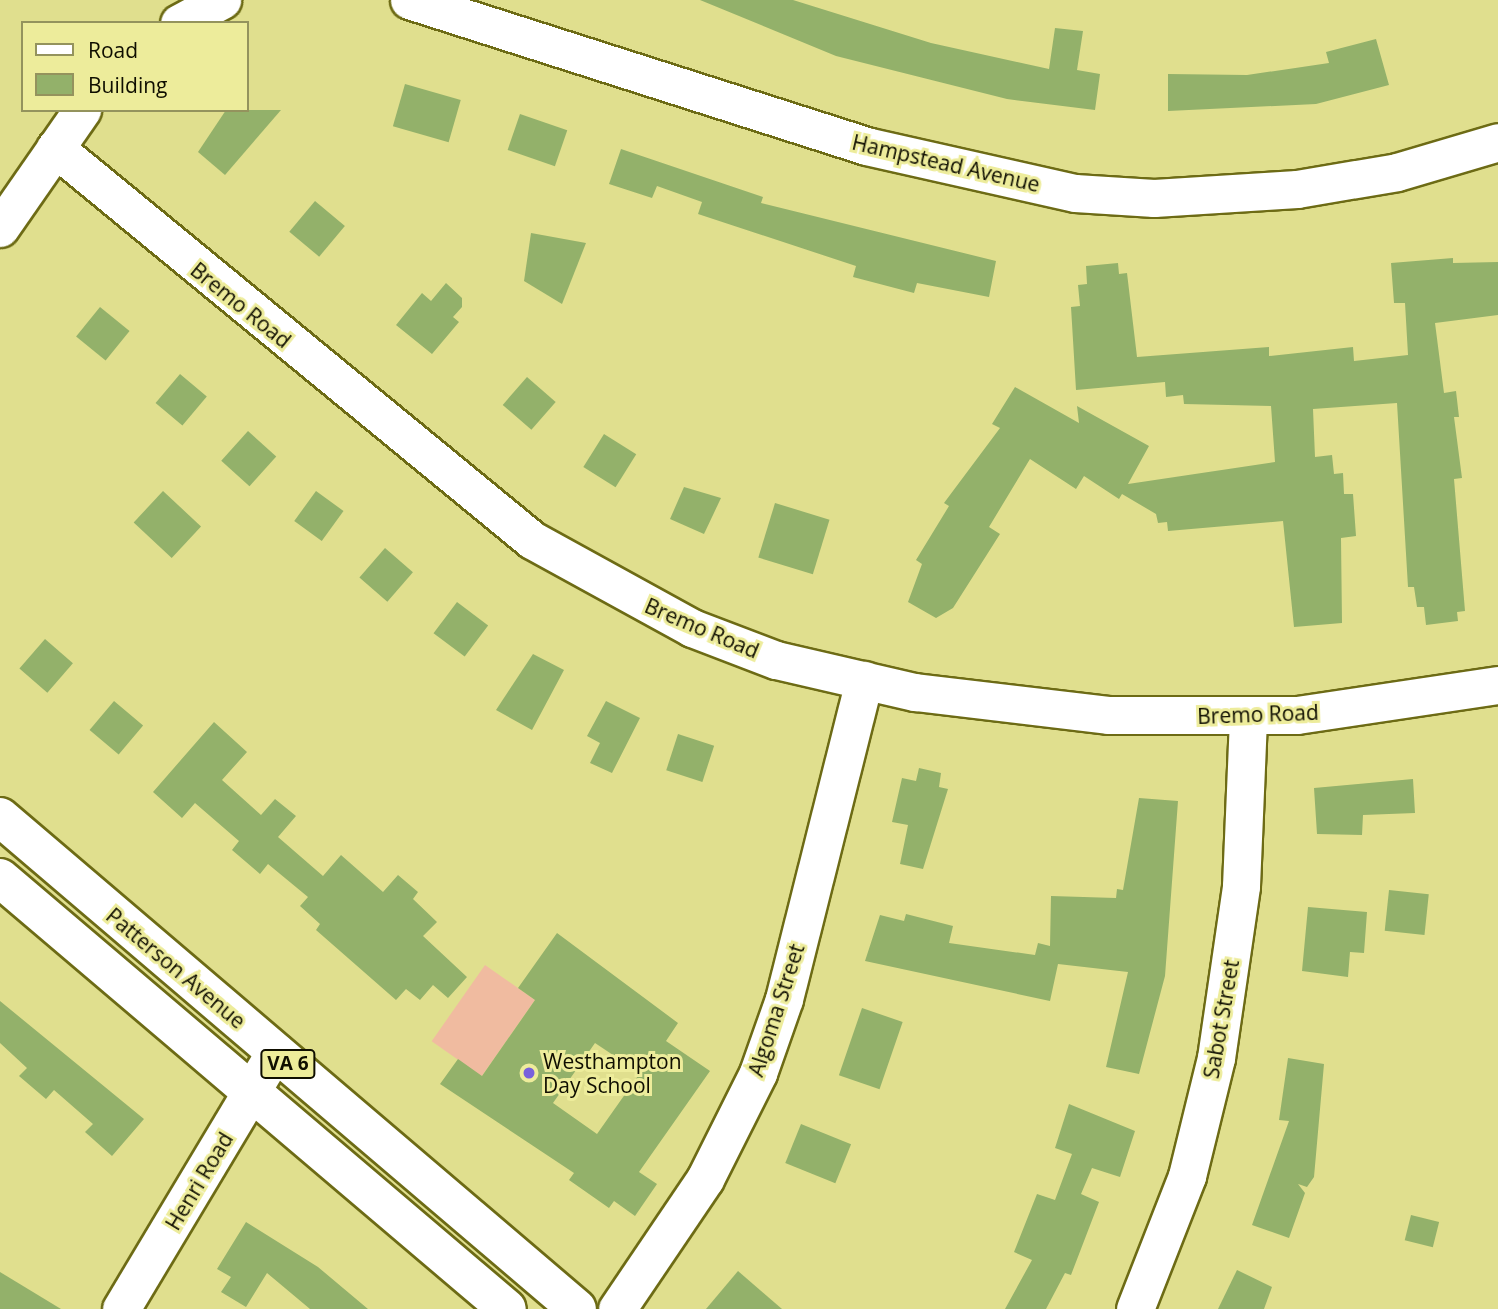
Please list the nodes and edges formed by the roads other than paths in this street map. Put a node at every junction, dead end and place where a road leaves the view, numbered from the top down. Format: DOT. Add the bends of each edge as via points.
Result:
graph roads {
  1 [pos="222,0"];
  2 [pos="409,0"];
  3 [pos="183,21"];
  4 [pos="81,112"];
  5 [pos="1498,142"];
  6 [pos="55,148"];
  7 [pos="0,229"];
  8 [pos="864,680"];
  9 [pos="1498,685"];
  10 [pos="1248,718"];
  11 [pos="0,817"];
  12 [pos="0,878"];
  13 [pos="275,1052"];
  14 [pos="253,1093"];
  15 [pos="121,1309"];
  16 [pos="507,1309"];
  17 [pos="577,1309"];
  18 [pos="617,1309"];
  19 [pos="1135,1309"];
  1 -- 3 [label="street"];
  2 -- 5 [label="street, Hampstead Avenue" via="866,146 1075,193 1154,198 1297,189 1397,172"];
  4 -- 6 [label="street"];
  6 -- 7 [label="street"];
  6 -- 8 [label="street, Bremo Road" via="531,540 692,628 776,660"];
  8 -- 10 [label="street, Bremo Road" via="1023,708"];
  8 -- 18 [label="street, Algoma Street" via="784,999 758,1073 705,1179"];
  9 -- 10 [label="street, Bremo Road" via="1351,710"];
  10 -- 19 [label="street, Sabot Street" via="1241,886 1216,1058 1187,1176"];
  11 -- 13 [label="main road, Patterson Avenue / VA 6"];
  12 -- 14 [label="main road, VA 6"];
  13 -- 14 [label="street, Henri Road"];
  13 -- 17 [label="main road, Patterson Avenue / VA 6"];
  14 -- 15 [label="street, Henri Road"];
  14 -- 16 [label="main road, VA 6"];
}
